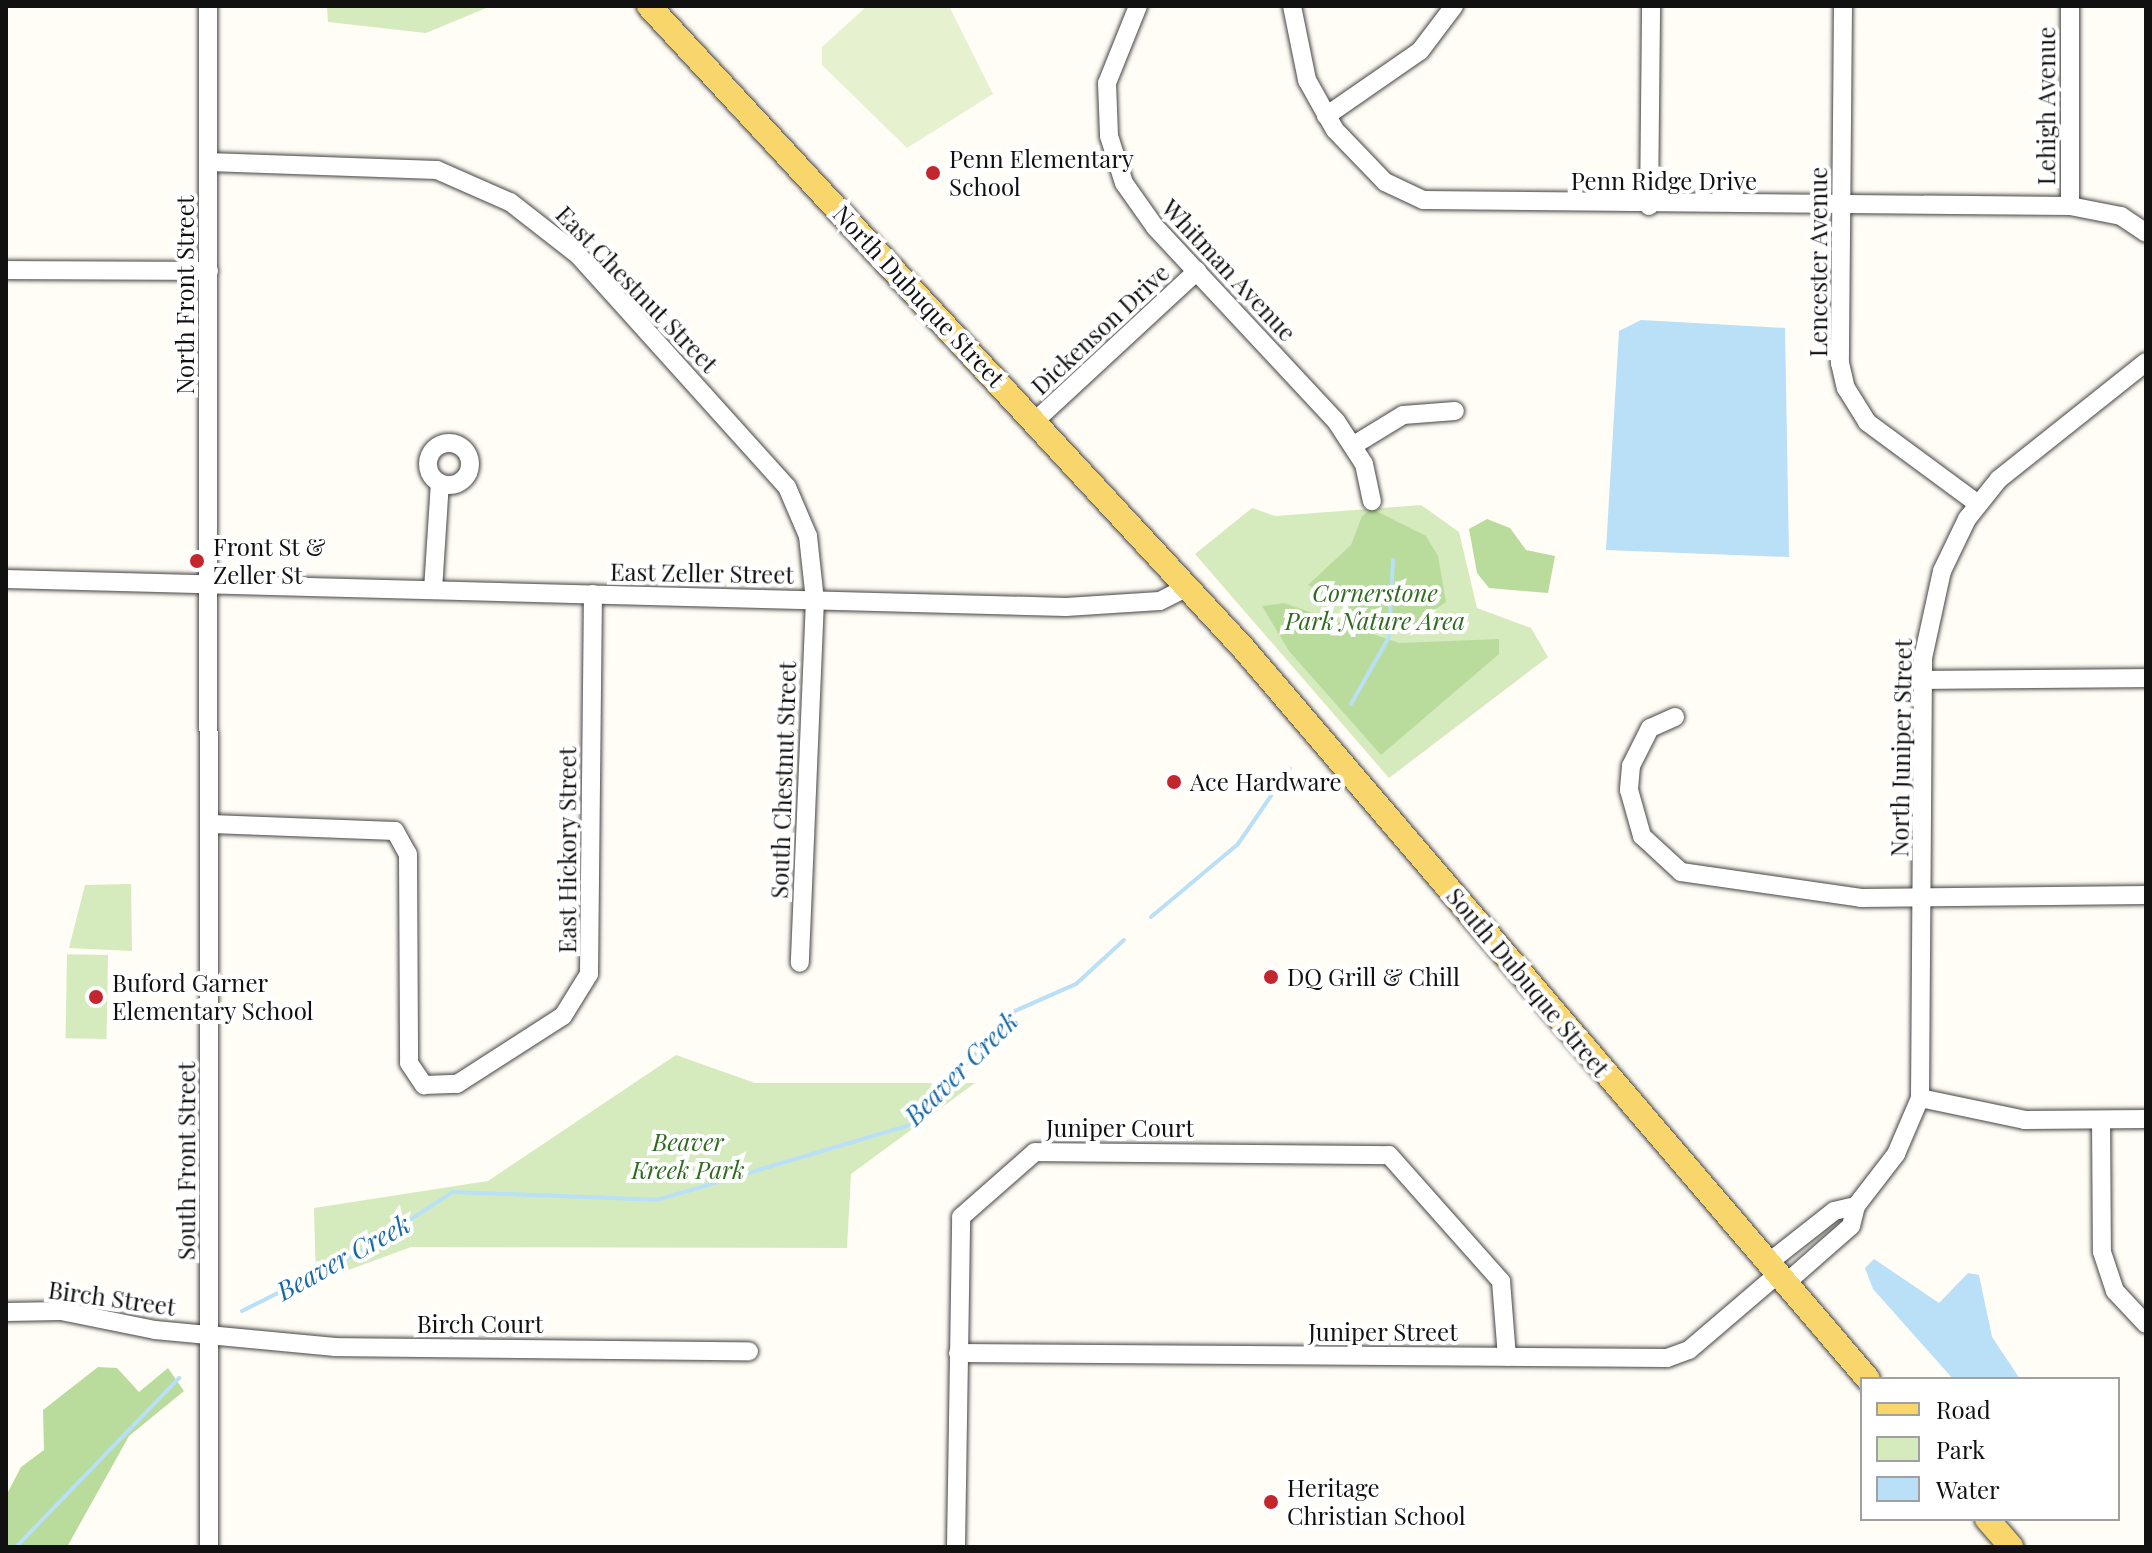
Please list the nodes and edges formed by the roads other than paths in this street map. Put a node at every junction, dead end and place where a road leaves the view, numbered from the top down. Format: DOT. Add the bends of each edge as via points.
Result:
graph roads {
  1 [pos="208,6"];
  2 [pos="649,6"];
  3 [pos="1138,6"];
  4 [pos="1292,6"];
  5 [pos="1454,6"];
  6 [pos="1651,6"];
  7 [pos="1843,6"];
  8 [pos="2070,6"];
  9 [pos="1326,116"];
  10 [pos="208,162"];
  11 [pos="1841,205"];
  12 [pos="1649,206"];
  13 [pos="2070,206"];
  14 [pos="2146,233"];
  15 [pos="6,270"];
  16 [pos="209,271"];
  17 [pos="1197,271"];
  18 [pos="2146,362"];
  19 [pos="1455,411"];
  20 [pos="1035,421"];
  21 [pos="1354,445"];
  22 [pos="440,483"];
  23 [pos="1372,501"];
  24 [pos="1977,503"];
  25 [pos="6,579"];
  26 [pos="211,583"];
  27 [pos="1187,587"];
  28 [pos="433,590"];
  29 [pos="593,594"];
  30 [pos="815,600"];
  31 [pos="2146,678"];
  32 [pos="1923,680"];
  33 [pos="1675,717"];
  34 [pos="211,824"];
  35 [pos="2146,895"];
  36 [pos="1923,899"];
  37 [pos="800,963"];
  38 [pos="1920,1098"];
  39 [pos="2146,1119"];
  40 [pos="2101,1120"];
  41 [pos="1856,1206"];
  42 [pos="1777,1273"];
  43 [pos="6,1312"];
  44 [pos="2146,1324"];
  45 [pos="211,1332"];
  46 [pos="749,1351"];
  47 [pos="958,1353"];
  48 [pos="1507,1357"];
  49 [pos="1866,1377"];
  50 [pos="1989,1521"];
  51 [pos="209,1547"];
  52 [pos="956,1547"];
  53 [pos="2011,1547"];
  1 -- 10 [label="street, North Front Street"];
  2 -- 20 [label="main road, North Dubuque Street"];
  3 -- 17 [label="street, Whitman Avenue" via="1113,58 1109,136 1137,206"];
  4 -- 9 [label="street, Penn Ridge Drive" via="1307,80"];
  5 -- 9 [label="street" via="1420,51"];
  6 -- 12 [label="street"];
  7 -- 11 [label="street, Lencester Avenue"];
  8 -- 13 [label="street, Lehigh Avenue"];
  9 -- 12 [label="street, Penn Ridge Drive" via="1372,171 1423,200"];
  10 -- 16 [label="street, North Front Street"];
  10 -- 30 [label="street, East Chestnut Street" via="437,170 538,219 787,487 808,536"];
  11 -- 12 [label="street, Penn Ridge Drive"];
  11 -- 13 [label="street, Penn Ridge Drive"];
  11 -- 24 [label="street, Lencester Avenue" via="1846,388 1867,422"];
  13 -- 14 [label="street, Penn Ridge Drive" via="2121,216"];
  15 -- 16 [label="street"];
  16 -- 26 [label="street, North Front Street"];
  17 -- 20 [label="street, Dickenson Drive"];
  17 -- 21 [label="street, Whitman Avenue"];
  18 -- 24 [label="street, North Juniper Street" via="2025,454"];
  19 -- 21 [label="street" via="1403,415"];
  20 -- 27 [label="main road, North Dubuque Street"];
  21 -- 23 [label="street, Whitman Avenue"];
  22 -- 28 [label="street"];
  24 -- 32 [label="street, North Juniper Street" via="1933,600"];
  25 -- 26 [label="street, East Zeller Street"];
  26 -- 28 [label="street, East Zeller Street"];
  26 -- 34 [label="street, South Front Street"];
  27 -- 30 [label="street, East Zeller Street" via="1160,601 1066,607"];
  27 -- 42 [label="main road, South Dubuque Street"];
  28 -- 29 [label="street, East Zeller Street"];
  29 -- 30 [label="street, East Zeller Street"];
  29 -- 34 [label="street, East Hickory Street" via="589,974 563,1016 457,1084 424,1085 409,1063 408,854 395,831"];
  30 -- 37 [label="street, South Chestnut Street"];
  31 -- 32 [label="street"];
  32 -- 36 [label="street, North Juniper Street"];
  33 -- 36 [label="street" via="1650,728 1631,766 1633,813 1658,856 1709,881"];
  34 -- 45 [label="street, South Front Street"];
  35 -- 36 [label="street"];
  36 -- 38 [label="street, North Juniper Street"];
  38 -- 40 [label="street" via="2025,1120"];
  38 -- 41 [label="street, North Juniper Street" via="1896,1154"];
  39 -- 40 [label="street"];
  40 -- 44 [label="street" via="2102,1252 2115,1291"];
  41 -- 42 [label="street, North Juniper Street" via="1834,1211"];
  41 -- 42 [label="street, North Juniper Street" via="1851,1226"];
  42 -- 48 [label="street, Juniper Street" via="1679,1357"];
  42 -- 49 [label="main road, South Dubuque Street"];
  43 -- 45 [label="street, Birch Street" via="61,1311 155,1330"];
  45 -- 46 [label="street, Birch Court" via="335,1347"];
  45 -- 51 [label="street, South Front Street"];
  47 -- 48 [label="street, Juniper Street"];
  47 -- 48 [label="street, Juniper Court" via="961,1217 1035,1152 1073,1150 1389,1155 1501,1281"];
  47 -- 52 [label="street, Juniper Court"];
  50 -- 53 [label="main road"];
}
